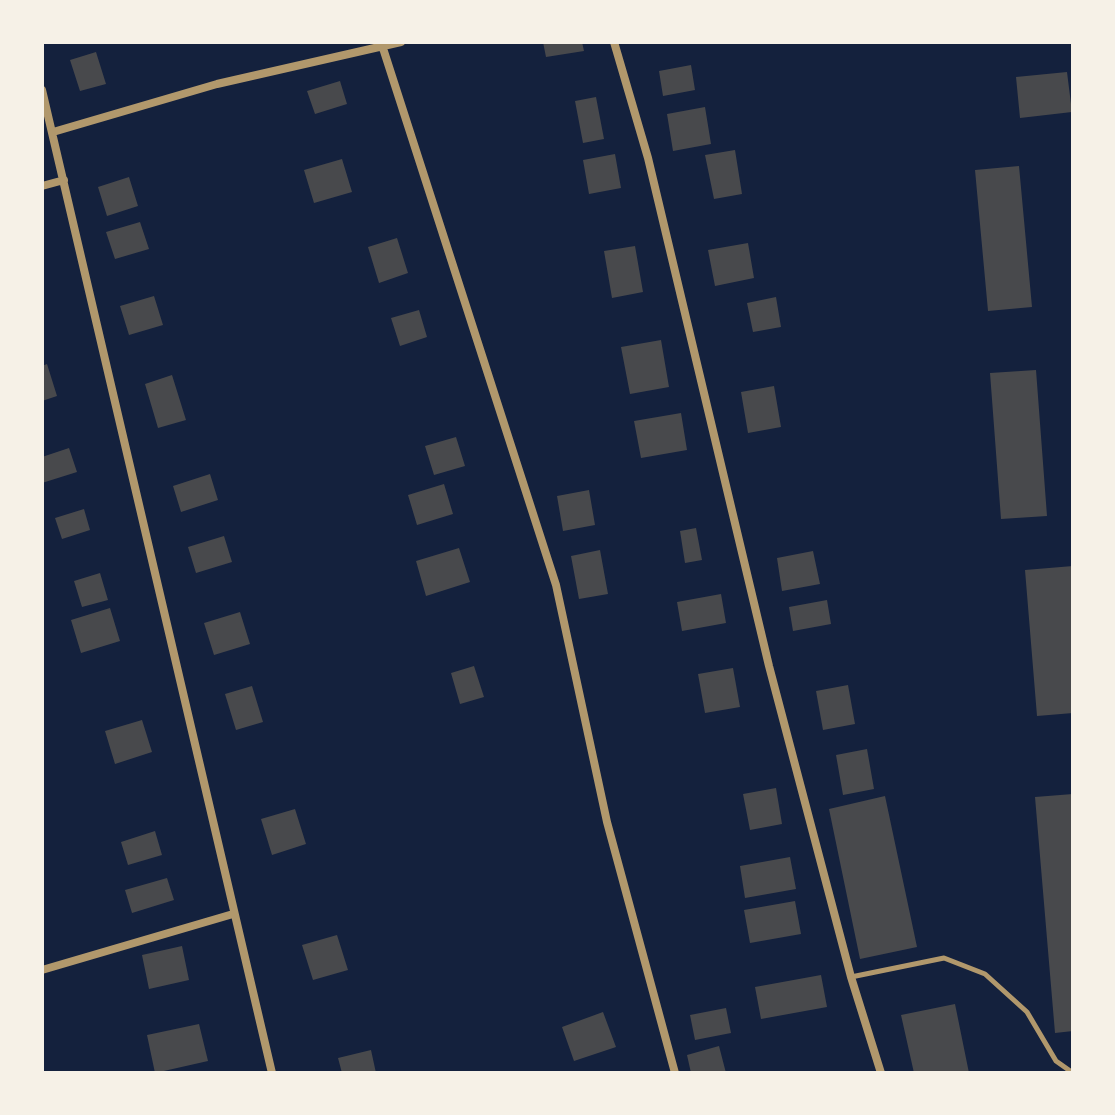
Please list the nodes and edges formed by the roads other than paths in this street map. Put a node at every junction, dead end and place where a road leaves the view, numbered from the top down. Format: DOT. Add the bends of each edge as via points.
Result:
graph roads {
  1 [pos="401,42"];
  2 [pos="614,42"];
  3 [pos="382,44"];
  4 [pos="42,90"];
  5 [pos="53,132"];
  6 [pos="64,180"];
  7 [pos="42,186"];
  8 [pos="233,914"];
  9 [pos="42,970"];
  10 [pos="851,977"];
  11 [pos="272,1073"];
  12 [pos="675,1073"];
  13 [pos="881,1073"];
  14 [pos="1073,1073"];
  1 -- 3 [label="street"];
  2 -- 10 [label="street" via="648,158 769,666"];
  3 -- 5 [label="street"];
  3 -- 12 [label="street" via="556,585 607,822"];
  4 -- 5 [label="street"];
  5 -- 6 [label="street"];
  6 -- 7 [label="street"];
  6 -- 8 [label="street"];
  8 -- 9 [label="street"];
  8 -- 11 [label="street"];
  10 -- 13 [label="street"];
  10 -- 14 [label="lane" via="944,958 985,974 1027,1012 1056,1061"];
}
